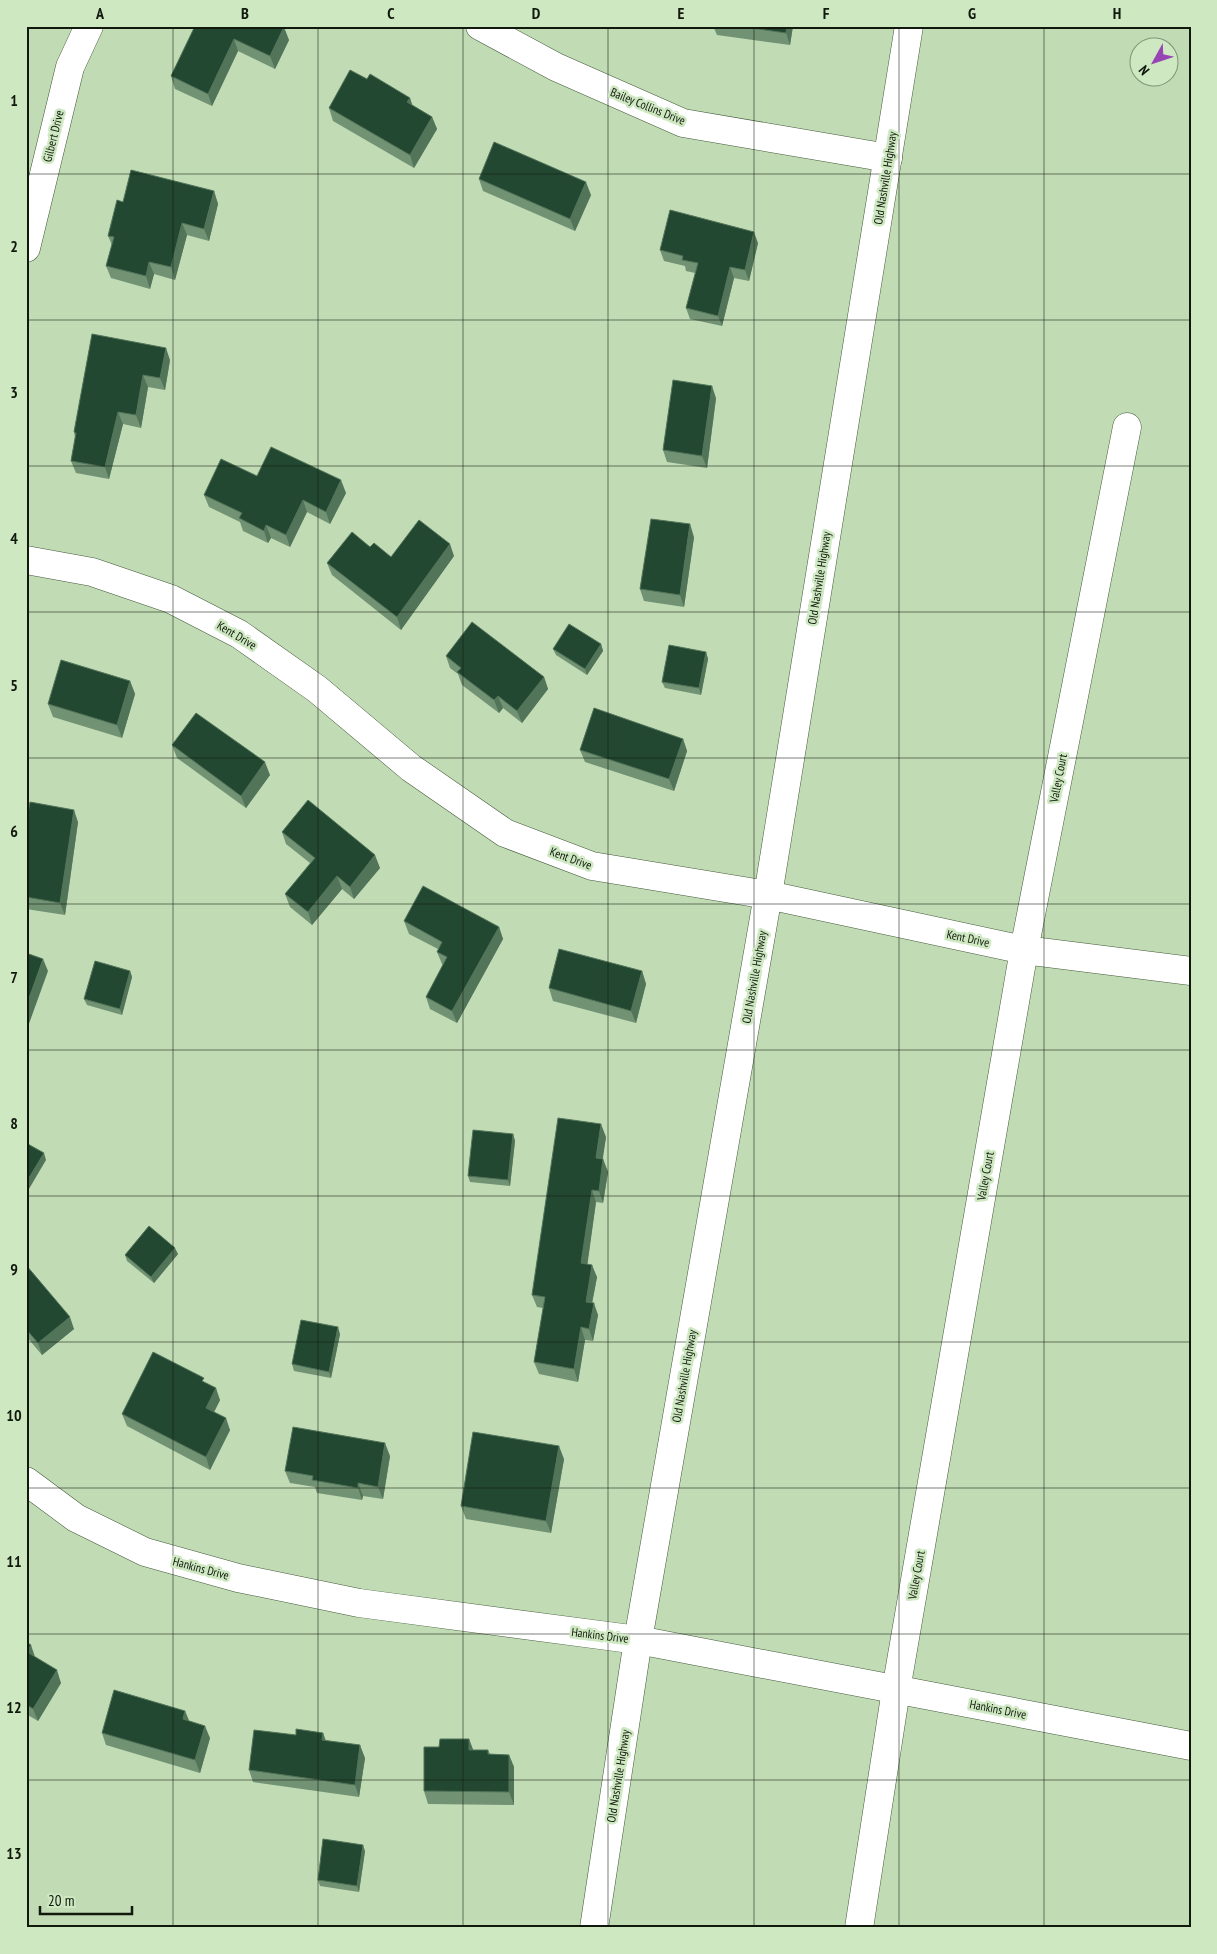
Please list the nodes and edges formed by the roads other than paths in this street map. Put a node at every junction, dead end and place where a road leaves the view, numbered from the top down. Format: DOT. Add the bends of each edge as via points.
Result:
graph roads {
  1 [pos="89,26"];
  2 [pos="480,26"];
  3 [pos="910,26"];
  4 [pos="888,158"];
  5 [pos="26,248"];
  6 [pos="1127,427"];
  7 [pos="26,560"];
  8 [pos="768,895"];
  9 [pos="1024,950"];
  10 [pos="1191,971"];
  11 [pos="26,1481"];
  12 [pos="638,1640"];
  13 [pos="896,1690"];
  14 [pos="1191,1746"];
  15 [pos="594,1928"];
  16 [pos="859,1928"];
  1 -- 5 [label="street, Gilbert Drive" via="70,67"];
  2 -- 4 [label="street, Bailey Collins Drive" via="556,67 683,123"];
  3 -- 4 [label="street, Old Nashville Highway"];
  4 -- 8 [label="street, Old Nashville Highway"];
  6 -- 9 [label="street, Valley Court"];
  7 -- 8 [label="street, Kent Drive" via="92,572 171,599 239,634 317,689 411,768 505,833 592,866"];
  8 -- 9 [label="street, Kent Drive"];
  8 -- 12 [label="street, Old Nashville Highway"];
  9 -- 10 [label="street, Kent Drive"];
  9 -- 13 [label="street, Valley Court"];
  11 -- 12 [label="street, Hankins Drive" via="76,1518 144,1552 238,1578 359,1603"];
  12 -- 13 [label="street, Hankins Drive"];
  12 -- 15 [label="street, Old Nashville Highway"];
  13 -- 14 [label="street, Hankins Drive"];
  13 -- 16 [label="street, Valley Court"];
}
